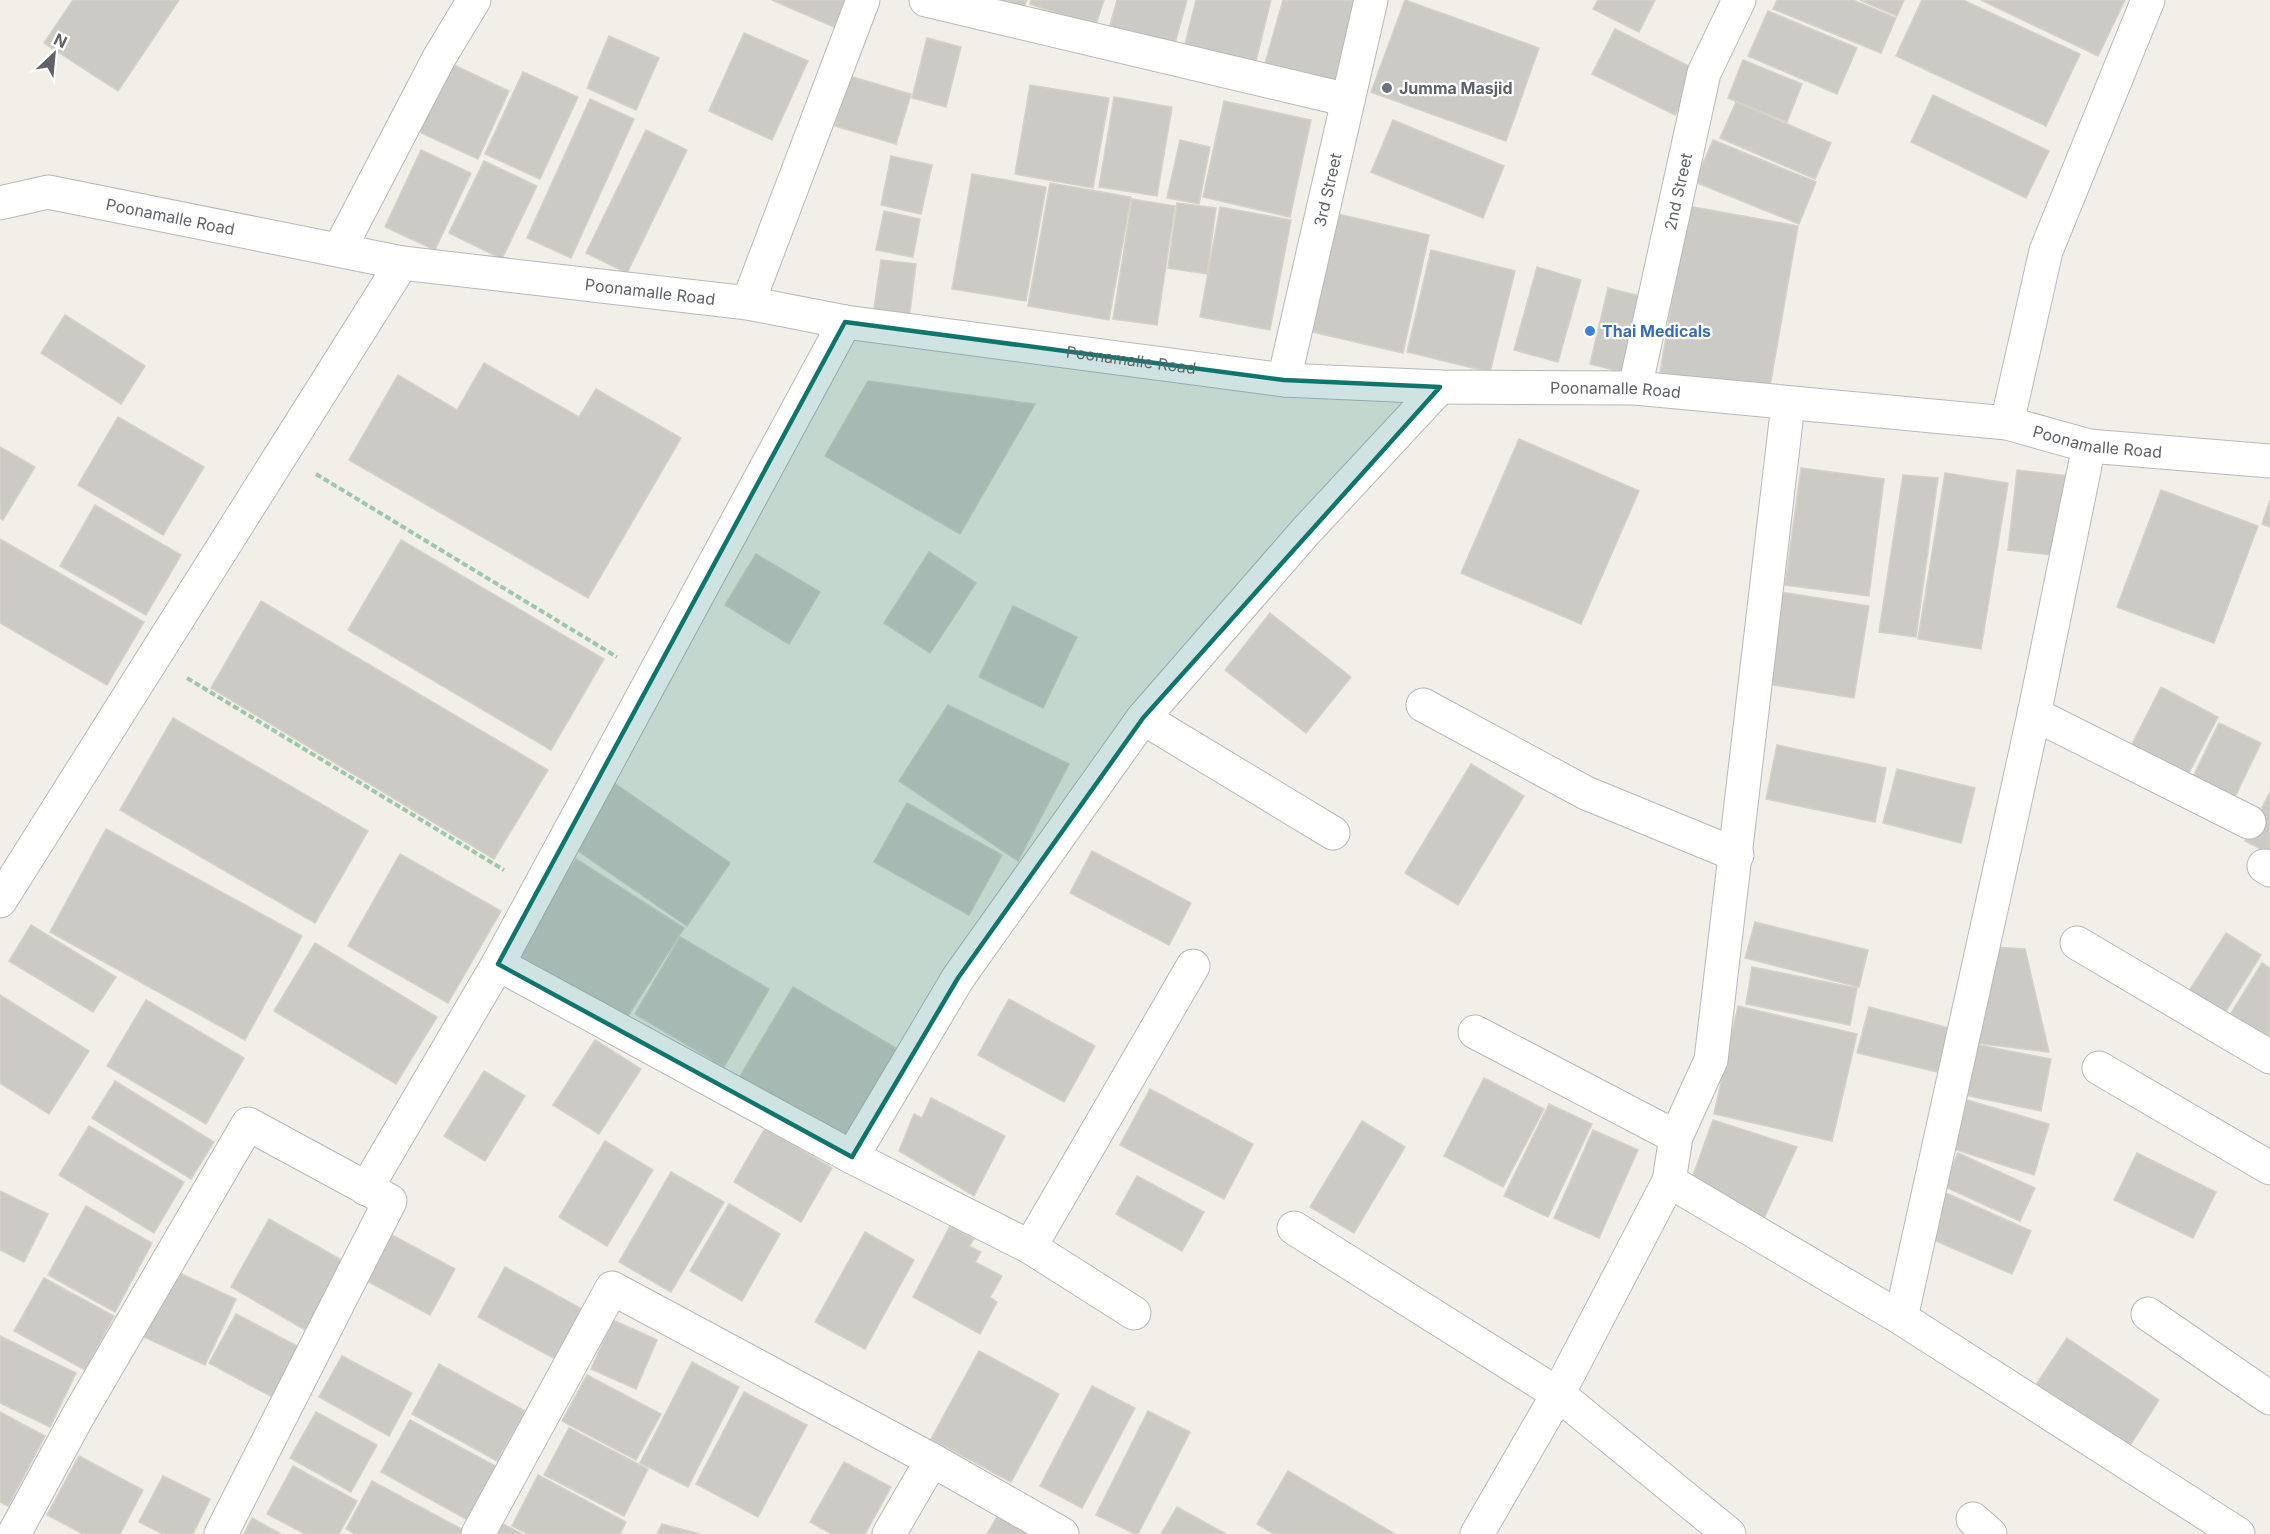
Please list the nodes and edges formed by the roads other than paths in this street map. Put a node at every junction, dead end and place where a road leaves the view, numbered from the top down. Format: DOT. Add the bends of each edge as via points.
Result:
graph roads {
  1 [pos="474,0"];
  2 [pos="863,0"];
  3 [pos="926,0"];
  4 [pos="1371,0"];
  5 [pos="1738,0"];
  6 [pos="2148,0"];
  7 [pos="1348,100"];
  8 [pos="0,202"];
  9 [pos="339,250"];
  10 [pos="402,263"];
  11 [pos="748,303"];
  12 [pos="845,322"];
  13 [pos="1284,380"];
  14 [pos="1440,387"];
  15 [pos="1635,388"];
  16 [pos="1788,404"];
  17 [pos="2007,423"];
  18 [pos="2089,446"];
  19 [pos="2270,461"];
  20 [pos="1423,705"];
  21 [pos="2035,710"];
  22 [pos="1143,718"];
  23 [pos="2249,822"];
  24 [pos="1333,832"];
  25 [pos="1737,855"];
  26 [pos="0,901"];
  27 [pos="2077,943"];
  28 [pos="498,964"];
  29 [pos="1193,966"];
  30 [pos="1475,1032"];
  31 [pos="2270,1057"];
  32 [pos="2099,1068"];
  33 [pos="1676,1137"];
  34 [pos="852,1158"];
  35 [pos="2270,1168"];
  36 [pos="1669,1181"];
  37 [pos="366,1189"];
  38 [pos="1294,1228"];
  39 [pos="1030,1247"];
  40 [pos="1134,1313"];
  41 [pos="2148,1314"];
  42 [pos="1901,1318"];
  43 [pos="1558,1394"];
  44 [pos="2270,1398"];
  45 [pos="932,1460"];
  46 [pos="14,1534"];
  47 [pos="221,1534"];
  48 [pos="478,1534"];
  49 [pos="889,1534"];
  50 [pos="1062,1534"];
  51 [pos="1478,1534"];
  52 [pos="1729,1534"];
  53 [pos="2238,1534"];
  1 -- 9 [label="street" via="433,69"];
  2 -- 11 [label="street"];
  3 -- 7 [label="street"];
  4 -- 7 [label="street, 3rd Street"];
  5 -- 15 [label="street, 2nd Street" via="1704,73"];
  6 -- 17 [label="street" via="2046,251"];
  7 -- 13 [label="street, 3rd Street"];
  8 -- 9 [label="street, Poonamalle Road" via="48,192"];
  9 -- 10 [label="street, Poonamalle Road"];
  10 -- 11 [label="street, Poonamalle Road"];
  10 -- 26 [label="street"];
  11 -- 12 [label="street, Poonamalle Road"];
  12 -- 13 [label="street, Poonamalle Road"];
  12 -- 28 [label="street"];
  13 -- 14 [label="street, Poonamalle Road"];
  14 -- 15 [label="street, Poonamalle Road"];
  14 -- 22 [label="street" via="1306,531"];
  15 -- 16 [label="street, Poonamalle Road"];
  16 -- 17 [label="street, Poonamalle Road"];
  16 -- 25 [label="street"];
  17 -- 18 [label="street, Poonamalle Road"];
  18 -- 19 [label="street, Poonamalle Road"];
  18 -- 21 [label="street"];
  20 -- 25 [label="street" via="1586,793"];
  21 -- 23 [label="street" via="2034,714"];
  21 -- 42 [label="street"];
  22 -- 24 [label="street"];
  22 -- 34 [label="street" via="958,978"];
  25 -- 33 [label="street" via="1711,1060"];
  27 -- 31 [label="street"];
  28 -- 34 [label="street"];
  28 -- 37 [label="street"];
  29 -- 39 [label="street"];
  30 -- 33 [label="street"];
  32 -- 35 [label="street"];
  33 -- 36 [label="street"];
  34 -- 39 [label="street"];
  36 -- 42 [label="street"];
  36 -- 43 [label="street"];
  37 -- 46 [label="street" via="248,1124"];
  37 -- 47 [label="street" via="390,1201"];
  38 -- 43 [label="street"];
  39 -- 40 [label="street"];
  41 -- 44 [label="street"];
  42 -- 53 [label="street"];
  43 -- 51 [label="street"];
  43 -- 52 [label="street"];
  45 -- 48 [label="street" via="612,1288"];
  45 -- 49 [label="street"];
  45 -- 50 [label="street"];
}
